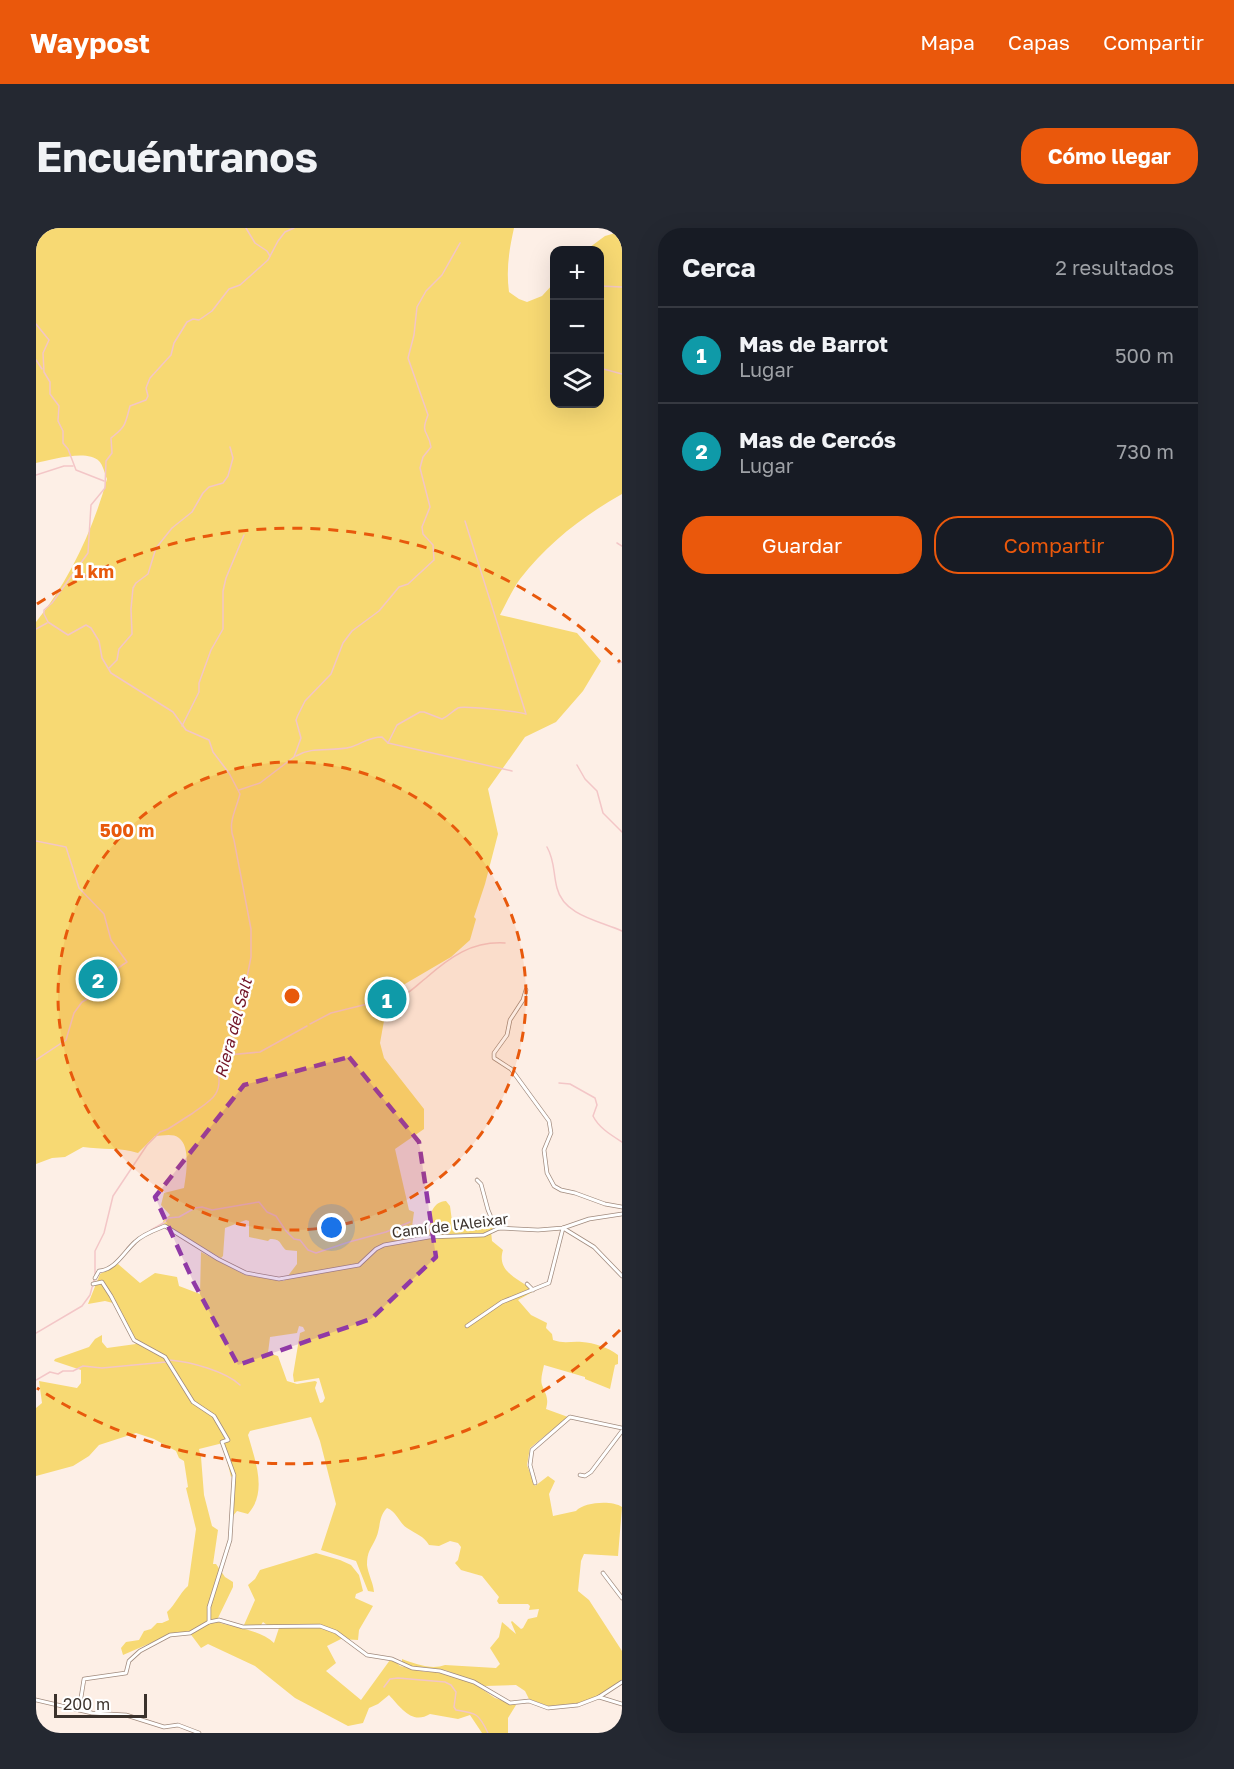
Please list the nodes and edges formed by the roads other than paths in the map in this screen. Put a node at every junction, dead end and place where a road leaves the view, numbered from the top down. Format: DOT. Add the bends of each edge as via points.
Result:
graph roads {
  1 [pos="526,990"];
  2 [pos="479,1181"];
  3 [pos="622,1207"];
  4 [pos="622,1214"];
  5 [pos="499,1228"];
  6 [pos="563,1228"];
  7 [pos="622,1276"];
  8 [pos="95,1278"];
  9 [pos="93,1284"];
  10 [pos="527,1284"];
  11 [pos="533,1290"];
  12 [pos="467,1326"];
  13 [pos="622,1430"];
  14 [pos="580,1475"];
  15 [pos="535,1483"];
  16 [pos="603,1573"];
  17 [pos="622,1598"];
  18 [pos="208,1623"];
  19 [pos="622,1682"];
  20 [pos="599,1697"];
  21 [pos="36,1701"];
  22 [pos="622,1704"];
  23 [pos="79,1710"];
  24 [pos="199,1733"];
  1 -- 3 [label="street" via="494,1058 511,1069 549,1121 551,1132 544,1150 547,1173 554,1186"];
  2 -- 5 [label="street" via="488,1210"];
  4 -- 6 [label="street, Camí de l'Aleixar"];
  5 -- 6 [label="street, Camí de l'Aleixar"];
  5 -- 8 [label="street, Camí de l'Aleixar" via="484,1235 429,1237 384,1245 359,1265 279,1279 246,1273 165,1226 136,1240"];
  6 -- 7 [label="street" via="594,1247"];
  6 -- 11 [label="street" via="549,1283"];
  9 -- 18 [label="street" via="102,1282 134,1340 165,1357 194,1402 214,1416 228,1440 222,1442 234,1474 230,1540 209,1607"];
  10 -- 11 [label="street"];
  11 -- 12 [label="street" via="502,1302"];
  13 -- 14 [label="street" via="591,1472"];
  13 -- 15 [label="street" via="570,1417 532,1450 530,1465"];
  16 -- 17 [label="street"];
  18 -- 20 [label="street" via="219,1620 243,1627 320,1626 336,1632 367,1655 474,1682 510,1703 529,1701 548,1708 563,1707"];
  18 -- 23 [label="street" via="189,1633 170,1635 135,1653 126,1673 84,1679"];
  19 -- 20 [label="street"];
  20 -- 22 [label="street"];
  21 -- 23 [label="street"];
  23 -- 24 [label="street" via="126,1715"];
}
